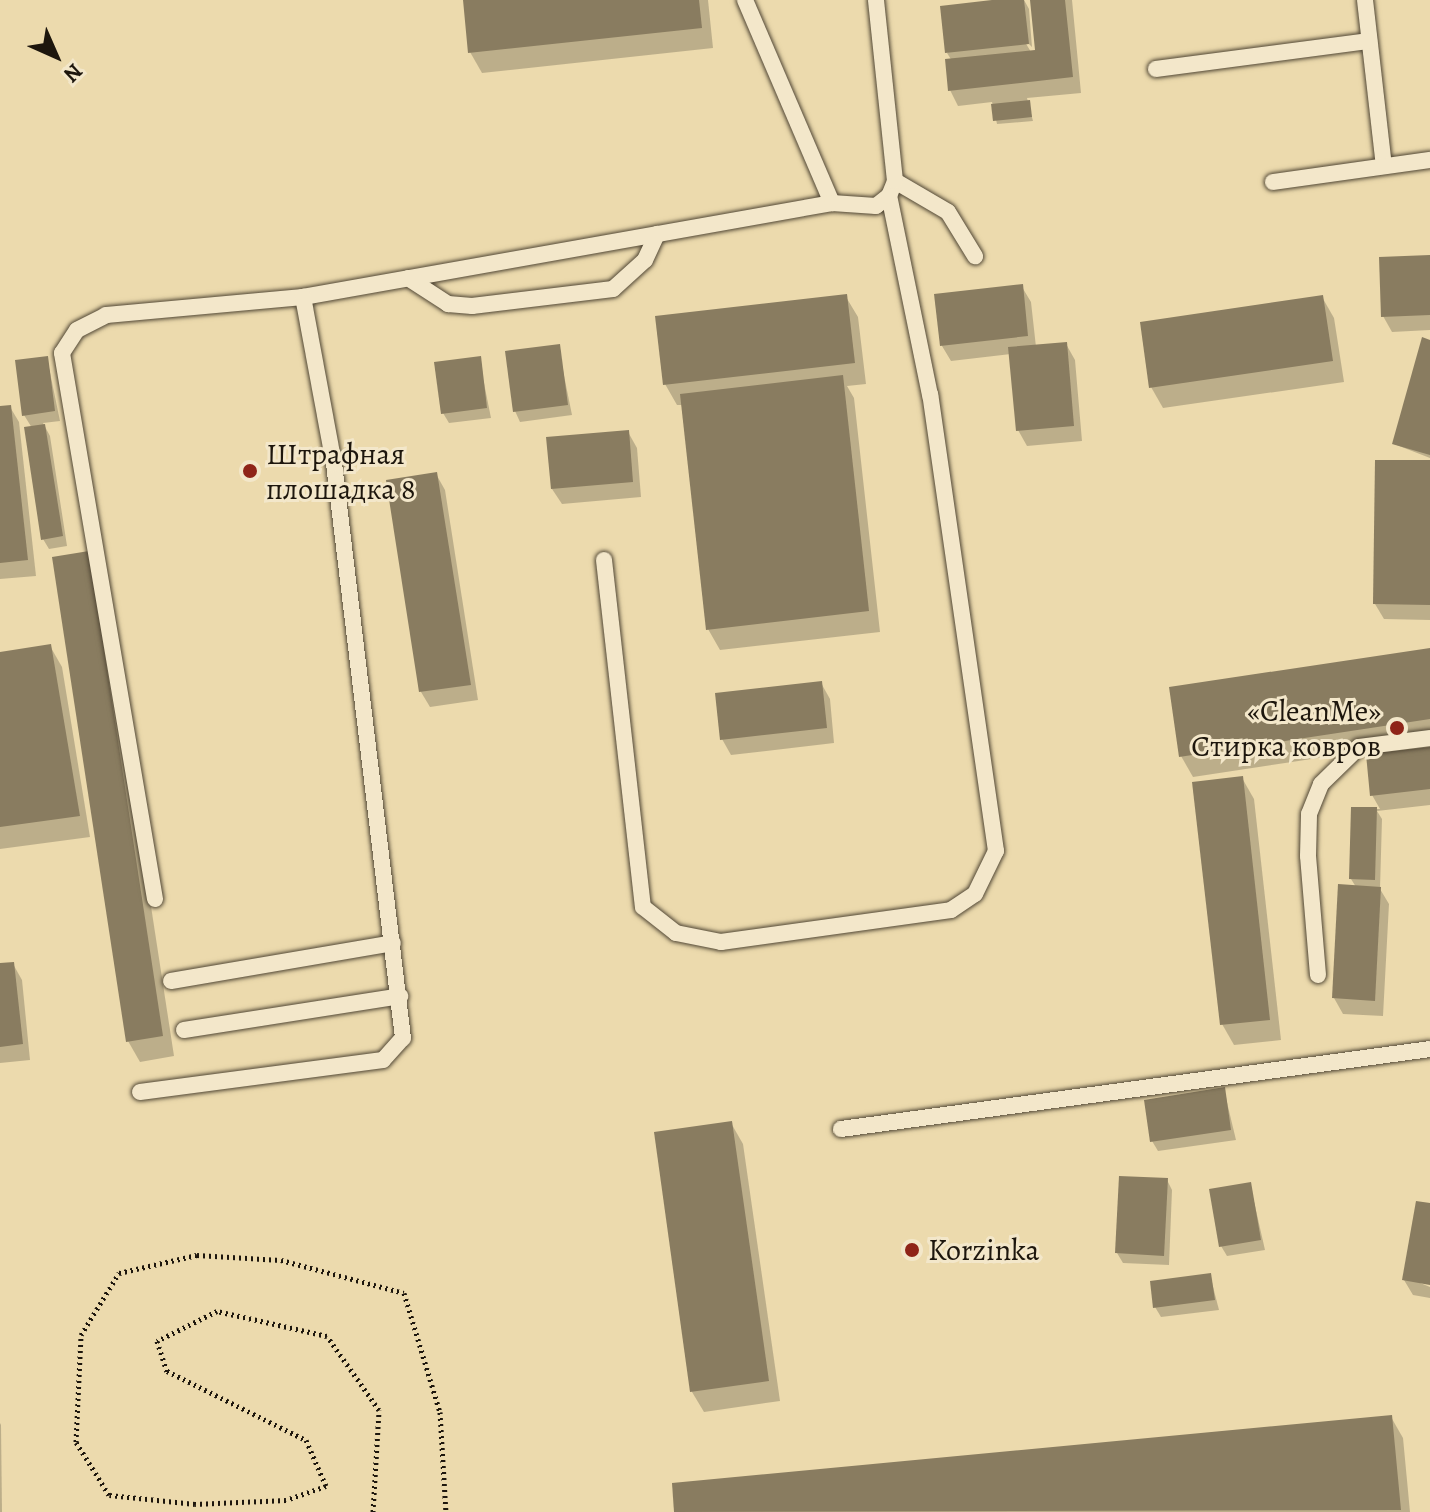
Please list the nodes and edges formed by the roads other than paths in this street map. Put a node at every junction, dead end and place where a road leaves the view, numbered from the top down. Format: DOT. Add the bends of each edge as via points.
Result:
graph roads {
  1 [pos="745,0"];
  2 [pos="876,0"];
  3 [pos="1365,0"];
  4 [pos="1369,41"];
  5 [pos="1156,69"];
  6 [pos="1430,160"];
  7 [pos="1384,166"];
  8 [pos="1273,182"];
  9 [pos="892,189"];
  10 [pos="832,203"];
  11 [pos="657,234"];
  12 [pos="975,256"];
  13 [pos="408,278"];
  14 [pos="303,297"];
  15 [pos="604,560"];
  16 [pos="1430,738"];
  17 [pos="155,899"];
  18 [pos="393,943"];
  19 [pos="1318,975"];
  20 [pos="171,981"];
  21 [pos="400,996"];
  22 [pos="184,1030"];
  23 [pos="1430,1049"];
  24 [pos="140,1092"];
  25 [pos="841,1129"];
  1 -- 10 [label="lane"];
  2 -- 9 [label="lane"];
  3 -- 4 [label="lane"];
  4 -- 5 [label="lane"];
  4 -- 7 [label="lane"];
  6 -- 7 [label="lane"];
  7 -- 8 [label="lane"];
  9 -- 10 [label="lane" via="876,206"];
  9 -- 12 [label="lane" via="929,197 948,212"];
  9 -- 15 [label="lane" via="930,395 996,851 975,894 951,910 721,942 676,933 643,907"];
  10 -- 11 [label="lane"];
  11 -- 13 [label="lane"];
  11 -- 13 [label="lane" via="645,260 613,289 472,306 448,304"];
  13 -- 14 [label="lane"];
  14 -- 17 [label="lane" via="106,315 77,330 62,353"];
  14 -- 18 [label="lane" via="334,464"];
  16 -- 19 [label="lane" via="1359,747 1321,784 1309,814 1308,842"];
  18 -- 20 [label="lane"];
  18 -- 21 [label="lane"];
  21 -- 22 [label="lane"];
  21 -- 24 [label="lane" via="403,1038 383,1060"];
  23 -- 25 [label="lane"];
}
